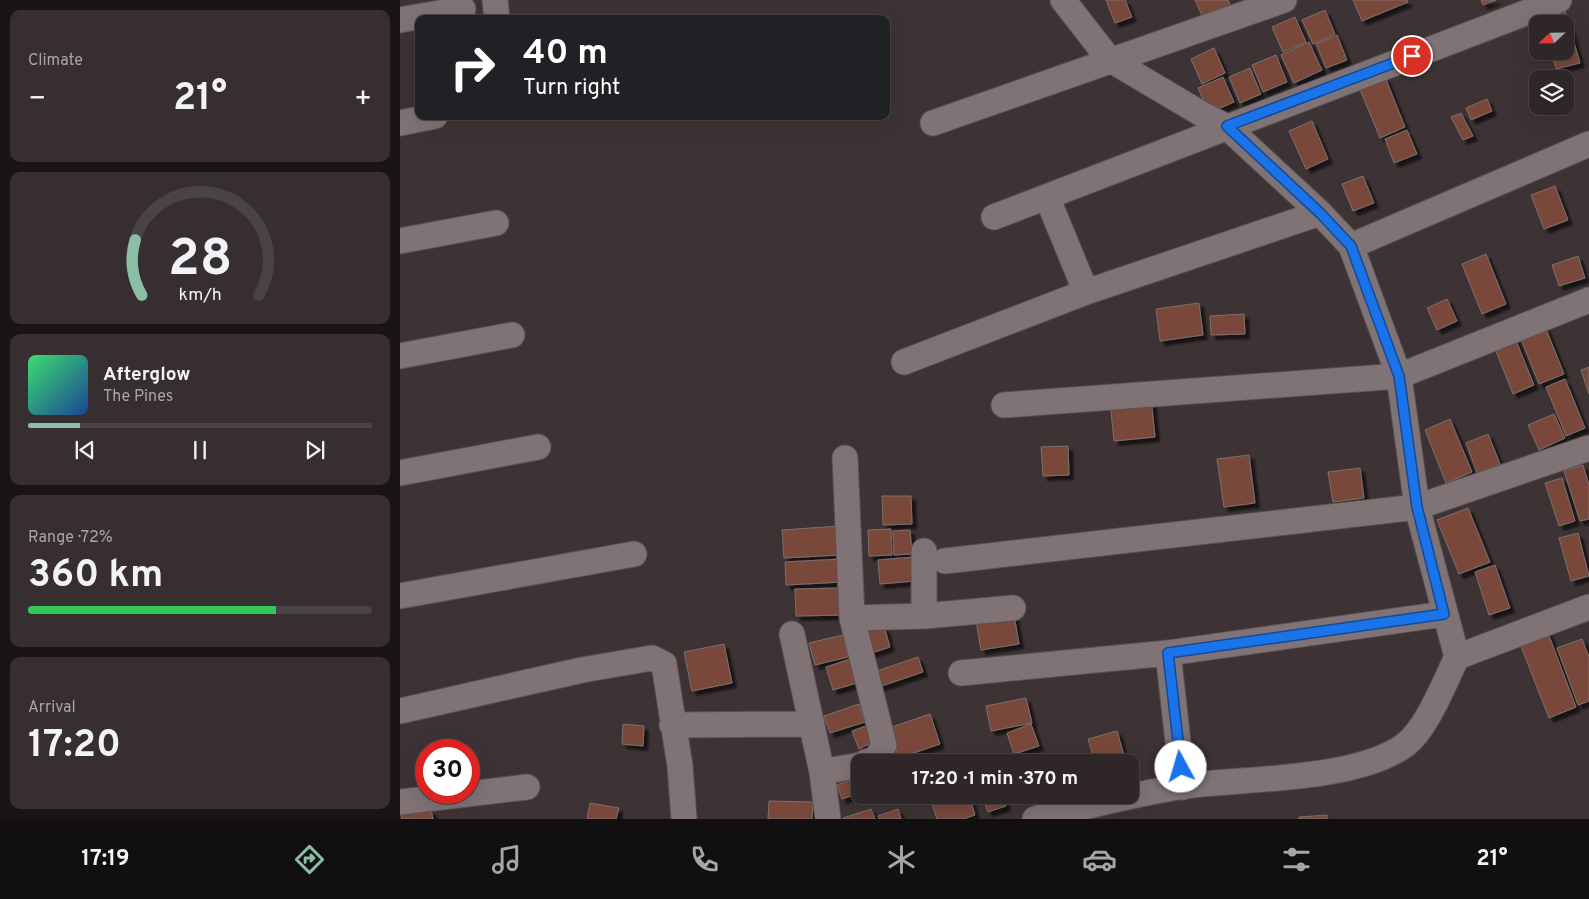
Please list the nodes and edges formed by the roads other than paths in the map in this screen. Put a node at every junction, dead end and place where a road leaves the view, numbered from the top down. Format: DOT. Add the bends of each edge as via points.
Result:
graph roads {
  1 [pos="495,0"];
  2 [pos="1063,0"];
  3 [pos="1284,0"];
  4 [pos="1560,0"];
  5 [pos="463,9"];
  6 [pos="429,15"];
  7 [pos="497,15"];
  8 [pos="415,17"];
  9 [pos="400,20"];
  10 [pos="1109,60"];
  11 [pos="415,120"];
  12 [pos="400,123"];
  13 [pos="934,123"];
  14 [pos="1227,126"];
  15 [pos="1589,144"];
  16 [pos="1047,197"];
  17 [pos="1320,213"];
  18 [pos="994,217"];
  19 [pos="496,223"];
  20 [pos="400,241"];
  21 [pos="1351,246"];
  22 [pos="1086,292"];
  23 [pos="1589,300"];
  24 [pos="512,335"];
  25 [pos="400,356"];
  26 [pos="904,362"];
  27 [pos="1399,376"];
  28 [pos="1004,405"];
  29 [pos="538,447"];
  30 [pos="1589,448"];
  31 [pos="845,458"];
  32 [pos="400,473"];
  33 [pos="1417,507"];
  34 [pos="634,554"];
  35 [pos="400,596"];
  36 [pos="1589,607"];
  37 [pos="1013,608"];
  38 [pos="1444,614"];
  39 [pos="924,616"];
  40 [pos="852,618"];
  41 [pos="792,634"];
  42 [pos="1168,653"];
  43 [pos="1457,657"];
  44 [pos="961,673"];
  45 [pos="400,711"];
  46 [pos="812,724"];
  47 [pos="672,725"];
  48 [pos="879,754"];
  49 [pos="851,767"];
  50 [pos="822,772"];
  51 [pos="1183,786"];
  52 [pos="527,787"];
  53 [pos="400,802"];
  54 [pos="684,819"];
  55 [pos="828,819"];
  56 [pos="1035,819"];
  1 -- 7 [label="street"];
  2 -- 10 [label="street"];
  3 -- 10 [label="street"];
  4 -- 14 [label="street"];
  5 -- 6 [label="street"];
  8 -- 9 [label="street"];
  10 -- 13 [label="street"];
  10 -- 14 [label="street"];
  11 -- 12 [label="street"];
  14 -- 16 [label="street"];
  14 -- 17 [label="street"];
  15 -- 21 [label="street"];
  16 -- 18 [label="street"];
  16 -- 22 [label="street"];
  17 -- 21 [label="street"];
  17 -- 22 [label="street"];
  19 -- 20 [label="street"];
  21 -- 27 [label="street"];
  22 -- 26 [label="street"];
  23 -- 27 [label="street"];
  24 -- 25 [label="street"];
  27 -- 28 [label="street"];
  27 -- 33 [label="street"];
  29 -- 32 [label="street"];
  30 -- 33 [label="street"];
  31 -- 40 [label="street"];
  33 -- 38 [label="street"];
  33 -- 39 [label="street" via="934,556"];
  34 -- 35 [label="street"];
  36 -- 43 [label="street"];
  37 -- 39 [label="street"];
  38 -- 42 [label="street"];
  38 -- 43 [label="street"];
  39 -- 40 [label="street"];
  40 -- 48 [label="street" via="884,745"];
  41 -- 46 [label="street"];
  42 -- 44 [label="street"];
  42 -- 51 [label="street"];
  43 -- 51 [label="street" via="1423,724 1407,744 1386,757 1351,767 1310,773"];
  45 -- 47 [label="street" via="582,670 652,658 664,664"];
  46 -- 47 [label="street"];
  46 -- 50 [label="street"];
  47 -- 54 [label="street" via="680,766"];
  49 -- 50 [label="street"];
  50 -- 55 [label="street"];
  51 -- 56 [label="street"];
  52 -- 53 [label="street"];
}
